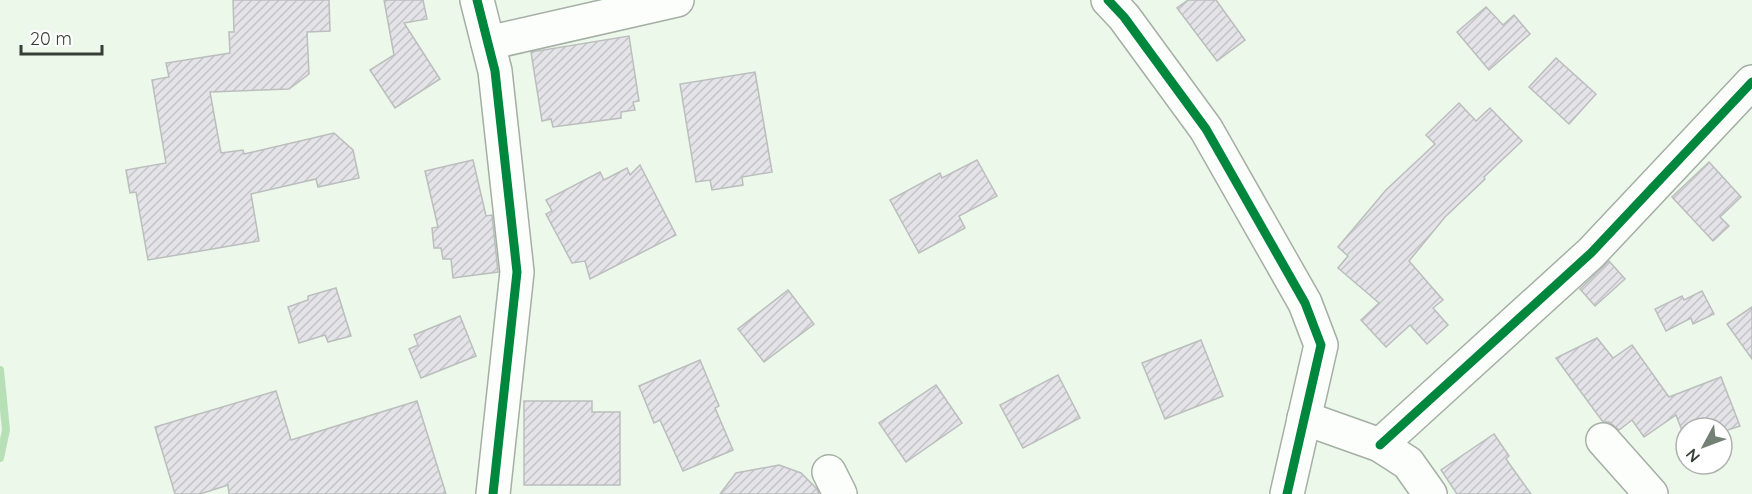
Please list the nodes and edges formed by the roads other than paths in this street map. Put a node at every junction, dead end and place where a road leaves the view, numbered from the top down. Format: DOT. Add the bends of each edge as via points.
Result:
graph roads {
  1 [pos="477,0"];
  2 [pos="677,0"];
  3 [pos="1108,0"];
  4 [pos="488,43"];
  5 [pos="1752,82"];
  6 [pos="1304,418"];
  7 [pos="1603,440"];
  8 [pos="1380,445"];
  9 [pos="493,494"];
  10 [pos="1287,494"];
  11 [pos="1430,494"];
  12 [pos="1651,494"];
  1 -- 4 [label="street"];
  2 -- 4 [label="street"];
  3 -- 6 [label="street" via="1206,129 1305,303 1321,345"];
  4 -- 9 [label="street" via="495,71 517,272"];
  5 -- 8 [label="street" via="1591,253"];
  6 -- 8 [label="street"];
  6 -- 10 [label="street"];
  7 -- 12 [label="street"];
  8 -- 11 [label="street" via="1407,463"];
}
